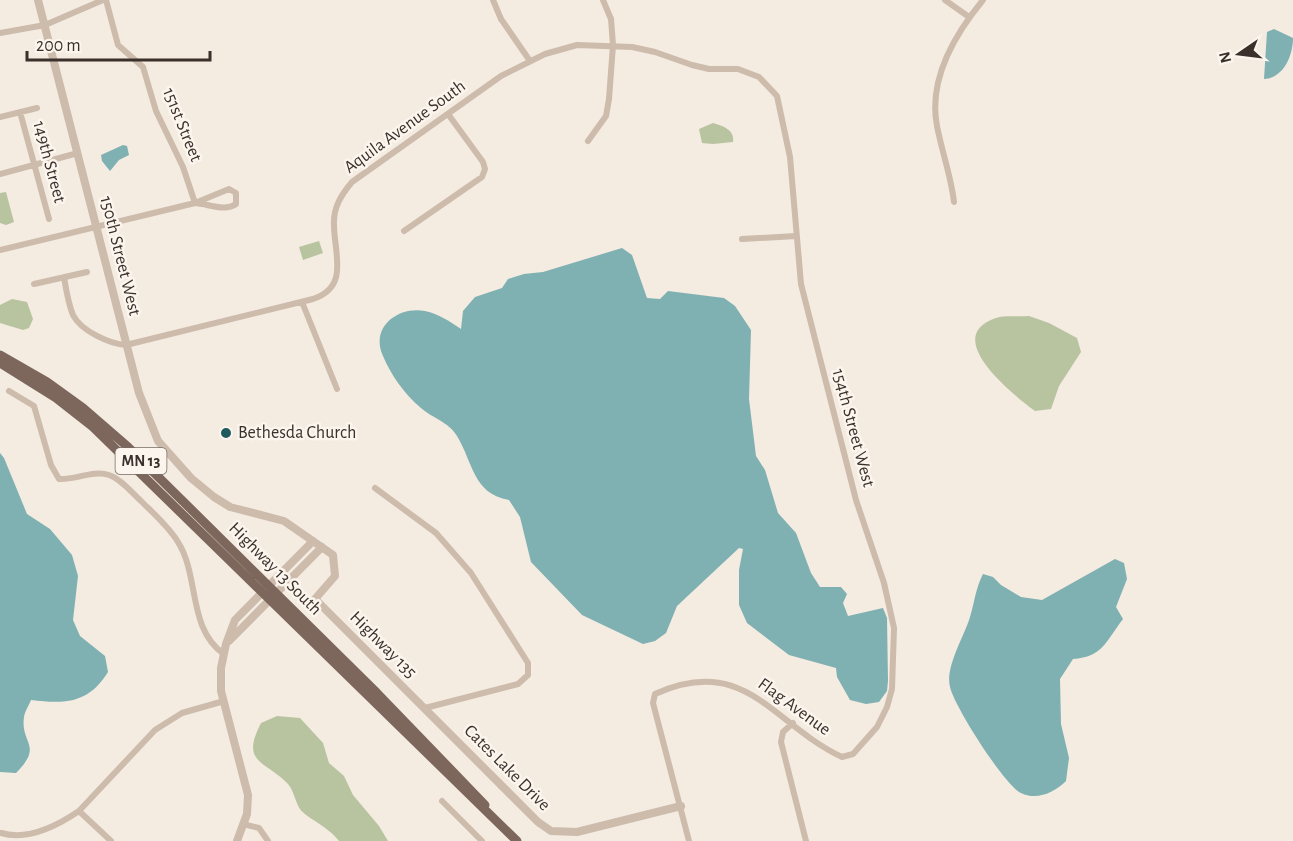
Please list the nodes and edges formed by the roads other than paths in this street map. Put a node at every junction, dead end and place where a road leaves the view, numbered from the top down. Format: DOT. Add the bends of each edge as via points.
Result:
graph roads {
  1 [pos="38,0"];
  2 [pos="104,0"];
  3 [pos="493,0"];
  4 [pos="603,0"];
  5 [pos="945,0"];
  6 [pos="983,0"];
  7 [pos="969,18"];
  8 [pos="45,25"];
  9 [pos="0,33"];
  10 [pos="613,45"];
  11 [pos="530,60"];
  12 [pos="777,96"];
  13 [pos="37,108"];
  14 [pos="20,112"];
  15 [pos="448,114"];
  16 [pos="0,117"];
  17 [pos="588,141"];
  18 [pos="78,153"];
  19 [pos="34,165"];
  20 [pos="0,174"];
  21 [pos="195,202"];
  22 [pos="954,202"];
  23 [pos="49,219"];
  24 [pos="98,227"];
  25 [pos="404,231"];
  26 [pos="796,236"];
  27 [pos="742,239"];
  28 [pos="0,250"];
  29 [pos="87,272"];
  30 [pos="64,277"];
  31 [pos="34,284"];
  32 [pos="303,302"];
  33 [pos="126,345"];
  34 [pos="0,355"];
  35 [pos="0,363"];
  36 [pos="337,389"];
  37 [pos="9,391"];
  38 [pos="375,488"];
  39 [pos="214,497"];
  40 [pos="313,541"];
  41 [pos="322,547"];
  42 [pos="265,589"];
  43 [pos="273,597"];
  44 [pos="226,645"];
  45 [pos="224,654"];
  46 [pos="224,701"];
  47 [pos="425,708"];
  48 [pos="793,723"];
  49 [pos="853,754"];
  50 [pos="442,801"];
  51 [pos="681,806"];
  52 [pos="79,811"];
  53 [pos="243,824"];
  54 [pos="2,833"];
  55 [pos="111,841"];
  56 [pos="237,841"];
  57 [pos="267,841"];
  58 [pos="482,841"];
  59 [pos="517,841"];
  60 [pos="689,841"];
  61 [pos="806,841"];
  1 -- 8 [label="street, 150th Street West"];
  2 -- 8 [label="street"];
  2 -- 21 [label="street, 151st Street" via="118,45 143,67 156,111"];
  3 -- 11 [label="street"];
  4 -- 10 [label="street" via="611,19"];
  5 -- 7 [label="street"];
  6 -- 7 [label="street"];
  7 -- 22 [label="street" via="943,66 936,92 937,125"];
  8 -- 9 [label="street"];
  8 -- 18 [label="street, 150th Street West"];
  10 -- 11 [label="street, Aquila Avenue South" via="577,45"];
  10 -- 12 [label="street, Aquila Avenue South" via="655,52 709,69 738,69 759,77"];
  10 -- 17 [label="street" via="606,116"];
  11 -- 15 [label="street, Aquila Avenue South"];
  12 -- 26 [label="street, 154th Street West" via="790,157"];
  13 -- 14 [label="street"];
  14 -- 16 [label="street"];
  14 -- 19 [label="street, 149th Street"];
  15 -- 25 [label="street" via="483,162 482,177"];
  15 -- 32 [label="street, Aquila Avenue South" via="352,182 340,196 333,225 337,279 322,297"];
  18 -- 19 [label="street"];
  18 -- 24 [label="street, 150th Street West"];
  19 -- 20 [label="street"];
  19 -- 23 [label="street, 149th Street"];
  21 -- 21 [label="street" via="232,207 236,204 236,193 229,189"];
  21 -- 24 [label="street"];
  24 -- 28 [label="street"];
  24 -- 33 [label="street, 150th Street West"];
  26 -- 27 [label="street"];
  26 -- 49 [label="street, 154th Street West" via="801,284 825,384 894,627 892,689 887,707 877,727"];
  29 -- 30 [label="street"];
  30 -- 31 [label="street"];
  30 -- 33 [label="street" via="75,319 109,342"];
  32 -- 33 [label="street, Aquila Avenue South"];
  32 -- 36 [label="street"];
  33 -- 39 [label="street, 150th Street West" via="158,441"];
  34 -- 42 [label="main road, Highway 13 South / MN 13" via="47,382 103,425"];
  35 -- 42 [label="main road, Highway 13 South / MN 13" via="93,427"];
  37 -- 45 [label="street" via="34,406 51,465 59,479 111,476 143,503 178,542 186,559 203,630 211,645"];
  38 -- 47 [label="street" via="436,533 471,573 528,663 528,675 518,684"];
  39 -- 40 [label="street, Highway 135" via="230,507 284,521"];
  40 -- 41 [label="street, Highway 135"];
  40 -- 42 [label="street"];
  41 -- 43 [label="street"];
  41 -- 47 [label="street, Highway 135" via="333,555 335,576 315,599"];
  42 -- 43 [label="main road, Highway 13 South / MN 13"];
  42 -- 44 [label="street" via="235,620"];
  43 -- 44 [label="street"];
  43 -- 59 [label="main road, Highway 13 South / MN 13" via="448,766"];
  44 -- 45 [label="street"];
  45 -- 46 [label="street"];
  46 -- 52 [label="street" via="182,713 155,730"];
  46 -- 53 [label="street" via="248,795"];
  47 -- 51 [label="street, Cates Lake Drive" via="551,831 577,832"];
  48 -- 49 [label="street, Flag Avenue" via="832,752 842,757"];
  48 -- 51 [label="street, Flag Avenue" via="748,690 726,684 698,683 655,694 653,703"];
  48 -- 61 [label="street" via="783,732 781,742"];
  50 -- 58 [label="street"];
  51 -- 60 [label="street"];
  52 -- 54 [label="street" via="33,834 13,837"];
  52 -- 55 [label="street"];
  53 -- 56 [label="street"];
  53 -- 57 [label="street" via="258,828"];
}
